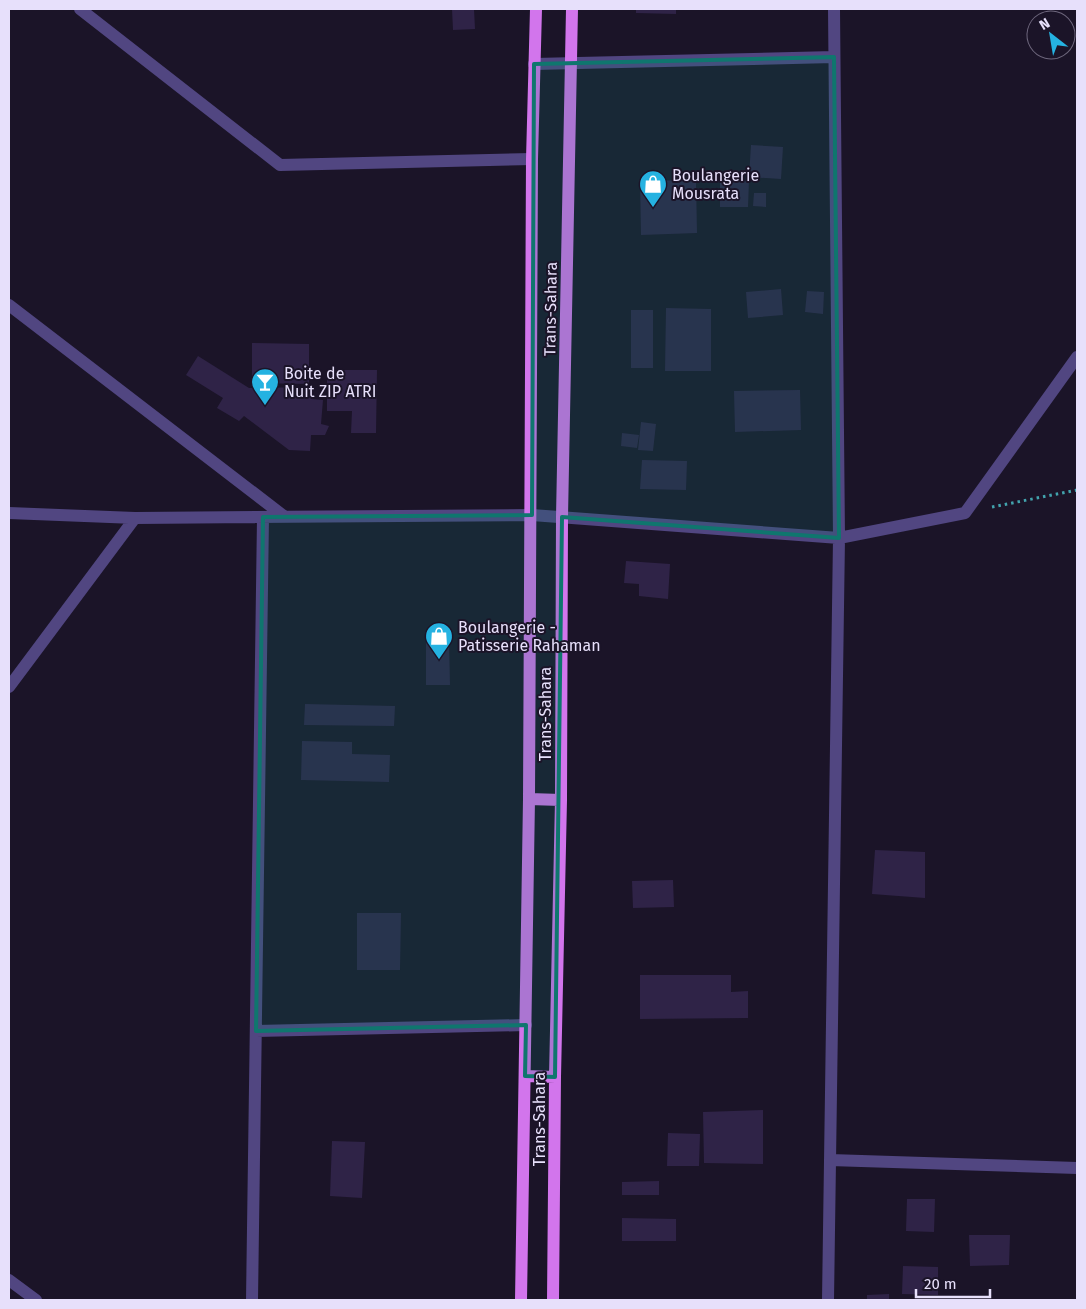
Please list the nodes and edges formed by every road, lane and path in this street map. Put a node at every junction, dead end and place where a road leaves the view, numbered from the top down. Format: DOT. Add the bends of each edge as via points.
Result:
graph roads {
  1 [pos="80,9"];
  2 [pos="536,9"];
  3 [pos="572,9"];
  4 [pos="834,9"];
  5 [pos="834,57"];
  6 [pos="571,62"];
  7 [pos="534,64"];
  8 [pos="532,160"];
  9 [pos="9,305"];
  10 [pos="1077,357"];
  11 [pos="1077,490"];
  12 [pos="9,513"];
  13 [pos="965,513"];
  14 [pos="532,515"];
  15 [pos="263,517"];
  16 [pos="284,517"];
  17 [pos="562,517"];
  18 [pos="135,518"];
  19 [pos="839,538"];
  20 [pos="9,687"];
  21 [pos="529,800"];
  22 [pos="561,800"];
  23 [pos="526,1025"];
  24 [pos="256,1032"];
  25 [pos="525,1076"];
  26 [pos="555,1077"];
  27 [pos="830,1160"];
  28 [pos="1077,1168"];
  29 [pos="9,1280"];
  30 [pos="36,1300"];
  31 [pos="252,1300"];
  32 [pos="521,1300"];
  33 [pos="554,1300"];
  34 [pos="828,1300"];
  1 -- 8 [label="street" via="280,165"];
  2 -- 7 [label="main road, Trans-Sahara"];
  3 -- 6 [label="main road, Trans-Sahara"];
  4 -- 5 [label="street"];
  5 -- 6 [label="street"];
  5 -- 19 [label="street"];
  6 -- 7 [label="street"];
  6 -- 17 [label="main road, Trans-Sahara"];
  7 -- 8 [label="main road, Trans-Sahara"];
  8 -- 14 [label="main road, Trans-Sahara"];
  9 -- 16 [label="street"];
  10 -- 13 [label="street"];
  11 -- 13 [label="path"];
  12 -- 18 [label="street"];
  13 -- 19 [label="street"];
  14 -- 16 [label="street"];
  14 -- 17 [label="street"];
  14 -- 21 [label="main road, Trans-Sahara"];
  15 -- 16 [label="street"];
  15 -- 18 [label="street"];
  15 -- 24 [label="street"];
  17 -- 19 [label="street"];
  17 -- 22 [label="main road, Trans-Sahara"];
  18 -- 20 [label="street"];
  19 -- 27 [label="street"];
  21 -- 22 [label="main road"];
  21 -- 23 [label="main road, Trans-Sahara"];
  22 -- 26 [label="main road, Trans-Sahara"];
  23 -- 24 [label="street"];
  23 -- 25 [label="main road, Trans-Sahara"];
  24 -- 31 [label="street"];
  25 -- 26 [label="main road"];
  25 -- 32 [label="main road, Trans-Sahara"];
  26 -- 33 [label="main road, Trans-Sahara"];
  27 -- 28 [label="street"];
  27 -- 34 [label="street"];
  29 -- 30 [label="street"];
}
